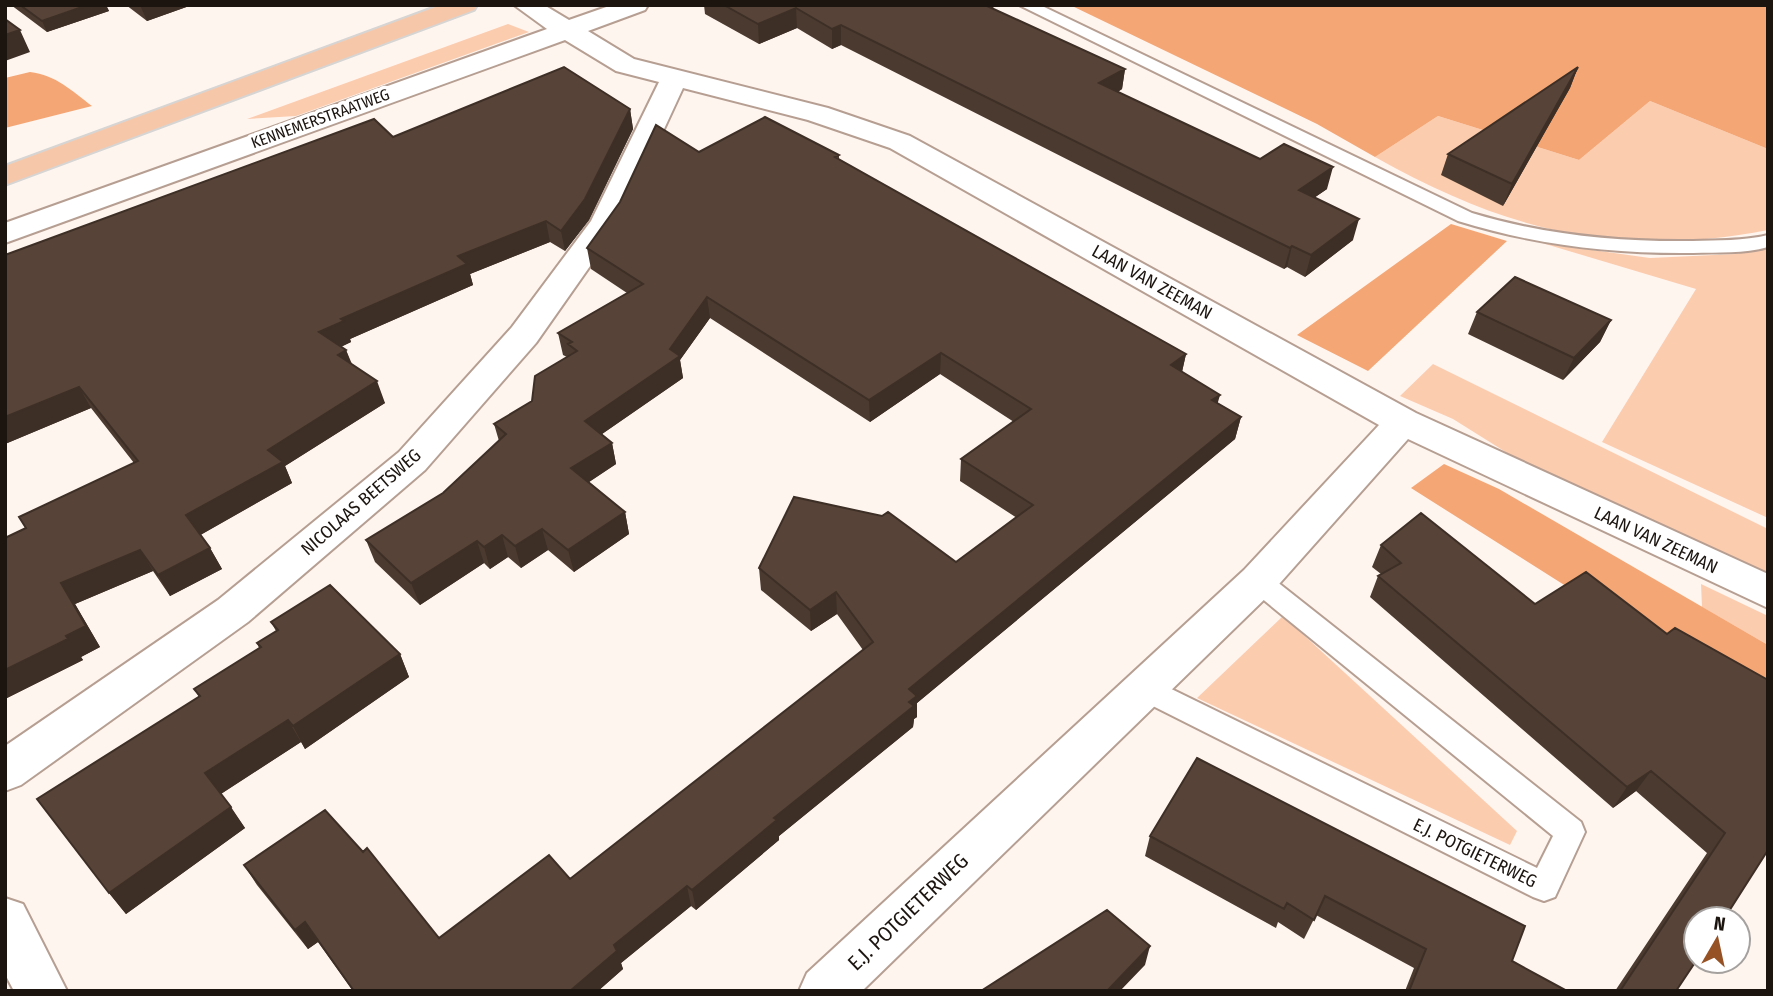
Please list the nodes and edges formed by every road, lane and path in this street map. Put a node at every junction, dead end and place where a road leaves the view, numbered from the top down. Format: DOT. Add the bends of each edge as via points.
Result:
graph roads {
  1 [pos="465,5"];
  2 [pos="526,5"];
  3 [pos="636,5"];
  4 [pos="1027,5"];
  5 [pos="567,30"];
  6 [pos="673,80"];
  7 [pos="5,176"];
  8 [pos="5,234"];
  9 [pos="1768,241"];
  10 [pos="1404,422"];
  11 [pos="1258,581"];
  12 [pos="1768,592"];
  13 [pos="1143,688"];
  14 [pos="5,771"];
  15 [pos="5,920"];
  16 [pos="41,991"];
  17 [pos="825,991"];
  1 -- 7 [label="main road"];
  2 -- 5 [label="street, LAAN VAN ZEEMAN"];
  3 -- 5 [label="street, KENNEMERSTRAATWEG"];
  4 -- 9 [label="lane" via="1496,228 1540,238 1651,249"];
  5 -- 6 [label="street, LAAN VAN ZEEMAN" via="625,65"];
  5 -- 8 [label="street, KENNEMERSTRAATWEG"];
  6 -- 10 [label="street, LAAN VAN ZEEMAN" via="818,114 900,142"];
  6 -- 14 [label="street, NICOLAAS BEETSWEG" via="606,222 524,335 412,461 233,611"];
  10 -- 11 [label="street, E.J. POTGIETERWEG"];
  10 -- 12 [label="street, LAAN VAN ZEEMAN"];
  11 -- 13 [label="street, E.J. POTGIETERWEG"];
  11 -- 13 [label="lane, E.J. POTGIETERWEG" via="1570,832 1544,887"];
  13 -- 17 [label="street, E.J. POTGIETERWEG"];
  15 -- 16 [label="street"];
}
